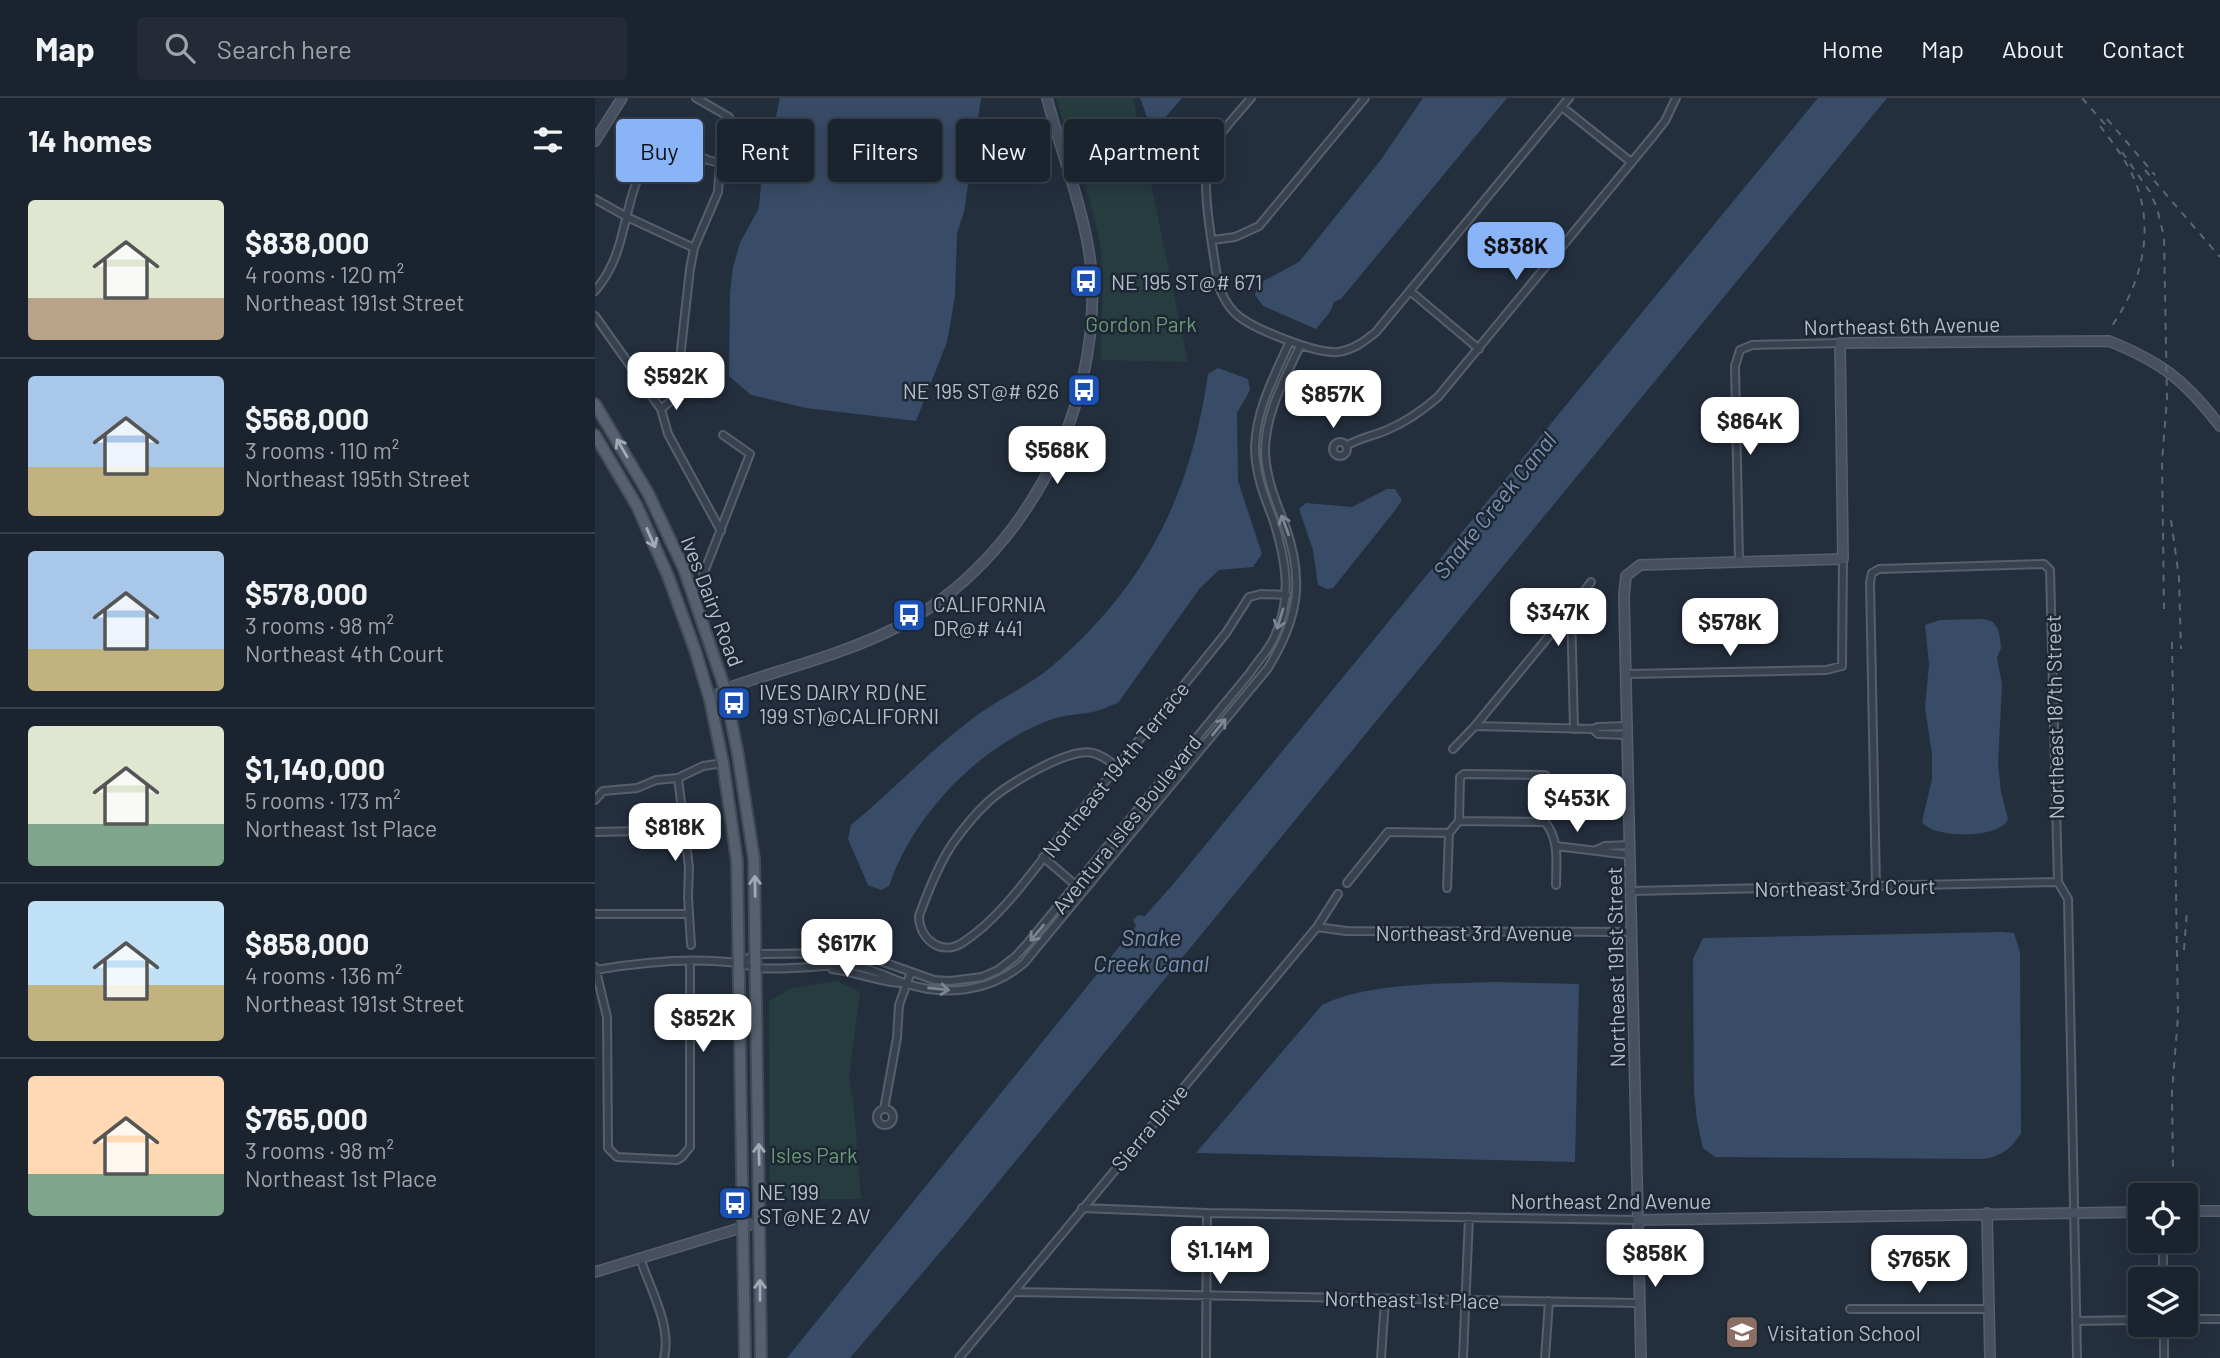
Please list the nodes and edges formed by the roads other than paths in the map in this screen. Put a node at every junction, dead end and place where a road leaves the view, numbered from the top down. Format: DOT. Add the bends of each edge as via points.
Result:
graph roads {
  1 [pos="622,98"];
  2 [pos="697,98"];
  3 [pos="1047,98"];
  4 [pos="1251,98"];
  5 [pos="1365,98"];
  6 [pos="1569,98"];
  7 [pos="1676,98"];
  8 [pos="1562,107"];
  9 [pos="729,117"];
  10 [pos="595,141"];
  11 [pos="1631,162"];
  12 [pos="595,199"];
  13 [pos="627,217"];
  14 [pos="1213,240"];
  15 [pos="694,248"];
  16 [pos="595,291"];
  17 [pos="1410,291"];
  18 [pos="595,316"];
  19 [pos="1290,341"];
  20 [pos="1840,342"];
  21 [pos="1300,346"];
  22 [pos="1479,349"];
  23 [pos="595,404"];
  24 [pos="661,409"];
  25 [pos="2220,426"];
  26 [pos="595,435"];
  27 [pos="723,435"];
  28 [pos="1346,446"];
  29 [pos="648,493"];
  30 [pos="634,501"];
  31 [pos="721,531"];
  32 [pos="1843,559"];
  33 [pos="1739,561"];
  34 [pos="703,575"];
  35 [pos="1591,582"];
  36 [pos="1285,595"];
  37 [pos="1296,596"];
  38 [pos="1570,609"];
  39 [pos="1628,674"];
  40 [pos="725,689"];
  41 [pos="710,700"];
  42 [pos="1475,726"];
  43 [pos="1574,729"];
  44 [pos="1628,730"];
  45 [pos="1453,749"];
  46 [pos="723,763"];
  47 [pos="1117,766"];
  48 [pos="678,779"];
  49 [pos="595,800"];
  50 [pos="1459,821"];
  51 [pos="1545,821"];
  52 [pos="685,831"];
  53 [pos="595,832"];
  54 [pos="1449,833"];
  55 [pos="1556,846"];
  56 [pos="1630,850"];
  57 [pos="1043,858"];
  58 [pos="2058,882"];
  59 [pos="1347,883"];
  60 [pos="1076,886"];
  61 [pos="1556,886"];
  62 [pos="1876,887"];
  63 [pos="1447,888"];
  64 [pos="1631,891"];
  65 [pos="1083,892"];
  66 [pos="1338,894"];
  67 [pos="595,914"];
  68 [pos="689,914"];
  69 [pos="1317,927"];
  70 [pos="1631,932"];
  71 [pos="691,945"];
  72 [pos="756,954"];
  73 [pos="690,961"];
  74 [pos="739,963"];
  75 [pos="757,968"];
  76 [pos="595,969"];
  77 [pos="911,972"];
  78 [pos="907,984"];
  79 [pos="884,1109"];
  80 [pos="1082,1208"];
  81 [pos="2198,1211"];
  82 [pos="2220,1211"];
  83 [pos="2075,1212"];
  84 [pos="2128,1212"];
  85 [pos="1207,1213"];
  86 [pos="1987,1213"];
  87 [pos="1469,1217"];
  88 [pos="1638,1220"];
  89 [pos="760,1222"];
  90 [pos="743,1226"];
  91 [pos="640,1258"];
  92 [pos="595,1272"];
  93 [pos="1015,1292"];
  94 [pos="1206,1295"];
  95 [pos="1385,1300"];
  96 [pos="1467,1301"];
  97 [pos="1549,1301"];
  98 [pos="1640,1303"];
  99 [pos="1850,1309"];
  100 [pos="1989,1309"];
  101 [pos="2198,1319"];
  102 [pos="2220,1319"];
  103 [pos="2128,1320"];
  104 [pos="2076,1321"];
  105 [pos="2164,1337"];
  106 [pos="664,1358"];
  107 [pos="745,1358"];
  108 [pos="761,1358"];
  109 [pos="959,1358"];
  110 [pos="1206,1358"];
  111 [pos="1381,1358"];
  112 [pos="1463,1358"];
  113 [pos="1545,1358"];
  114 [pos="1641,1358"];
  115 [pos="1990,1358"];
  116 [pos="2077,1358"];
  117 [pos="2164,1358"];
  1 -- 10 [label="street"];
  2 -- 9 [label="street"];
  3 -- 40 [label="street" via="1083,225 1091,267 1091,308 1078,394 1061,443 1035,494 991,556 927,610 852,647"];
  4 -- 14 [label="street" via="1212,148 1208,160"];
  5 -- 14 [label="street" via="1259,226 1235,237"];
  6 -- 8 [label="street"];
  7 -- 11 [label="street" via="1665,121"];
  8 -- 11 [label="street"];
  8 -- 17 [label="street"];
  11 -- 22 [label="street"];
  12 -- 13 [label="street"];
  13 -- 15 [label="street"];
  13 -- 15 [label="street" via="636,183 663,140 720,163 718,192"];
  13 -- 16 [label="street" via="623,239"];
  14 -- 19 [label="street" via="1218,284 1232,310"];
  15 -- 24 [label="street" via="679,394"];
  17 -- 21 [label="street" via="1367,340 1338,352"];
  17 -- 22 [label="street"];
  18 -- 24 [label="street"];
  19 -- 21 [label="street"];
  19 -- 36 [label="street, Aventura Isles Boulevard" via="1261,409 1255,448 1260,484 1285,558"];
  20 -- 25 [label="street, Northeast 6th Avenue" via="2109,341 2146,356 2179,380"];
  20 -- 32 [label="street"];
  20 -- 33 [label="street, Northeast 6th Avenue" via="1752,345 1739,350 1735,366"];
  37 -- 21 [label="street, Aventura Isles Boulevard, one-way" via="1294,558 1265,453 1273,406"];
  22 -- 28 [label="street" via="1426,408 1387,431"];
  29 -- 23 [label="main road, Ives Dairy Road, one-way"];
  24 -- 31 [label="street" via="668,434"];
  26 -- 30 [label="main road, Ives Dairy Road"];
  27 -- 31 [label="street" via="750,454"];
  29 -- 30 [label="street"];
  29 -- 40 [label="main road, Ives Dairy Road" via="684,569"];
  30 -- 41 [label="main road, Ives Dairy Road, one-way" via="668,576"];
  31 -- 34 [label="street"];
  32 -- 33 [label="street"];
  32 -- 39 [label="street" via="1842,666"];
  33 -- 39 [label="street, Northeast 191st Street" via="1640,565 1626,576"];
  35 -- 38 [label="street"];
  36 -- 37 [label="street, Northeast 194th Terrace"];
  36 -- 47 [label="street, Northeast 194th Terrace" via="1249,597 1218,643"];
  36 -- 60 [label="street, Aventura Isles Boulevard, one-way" via="1274,639 1249,674"];
  65 -- 37 [label="street, Aventura Isles Boulevard, one-way" via="1268,668 1284,642"];
  38 -- 42 [label="street"];
  38 -- 43 [label="street"];
  39 -- 44 [label="street, Northeast 191st Street"];
  40 -- 41 [label="street"];
  72 -- 40 [label="main road, Ives Dairy Road, one-way" via="754,859"];
  41 -- 46 [label="main road, Ives Dairy Road"];
  42 -- 43 [label="street"];
  42 -- 45 [label="street"];
  43 -- 44 [label="street" via="1598,734"];
  44 -- 56 [label="street, Northeast 191st Street"];
  46 -- 48 [label="street" via="703,766"];
  46 -- 74 [label="main road, Ives Dairy Road" via="737,861"];
  47 -- 57 [label="street, Northeast 194th Terrace"];
  47 -- 57 [label="street, Northeast 194th Terrace" via="1092,752 1081,753 1037,770 989,801 940,865 919,916 924,935 932,943 950,948 967,939"];
  48 -- 49 [label="street" via="603,791"];
  48 -- 52 [label="street"];
  50 -- 51 [label="street"];
  50 -- 51 [label="street" via="1460,777 1464,774 1545,775"];
  50 -- 54 [label="street"];
  51 -- 55 [label="street"];
  52 -- 53 [label="street"];
  52 -- 68 [label="street"];
  54 -- 59 [label="street" via="1388,832"];
  54 -- 63 [label="street"];
  55 -- 56 [label="street" via="1604,853"];
  55 -- 61 [label="street"];
  56 -- 64 [label="street, Northeast 191st Street"];
  57 -- 60 [label="street"];
  58 -- 62 [label="street, Northeast 3rd Court"];
  58 -- 62 [label="street, Northeast 187th Street" via="2050,570 2045,564 2031,564 1879,569 1872,573"];
  58 -- 83 [label="street, Northeast 187th Street" via="2068,899"];
  60 -- 65 [label="street"];
  60 -- 77 [label="street, Aventura Isles Boulevard, one-way" via="1015,957 998,970 950,981"];
  62 -- 64 [label="street, Northeast 3rd Court"];
  64 -- 70 [label="street, Northeast 191st Street"];
  78 -- 65 [label="street, Aventura Isles Boulevard, one-way" via="954,991 986,986 1002,978 1024,963"];
  66 -- 69 [label="street, Sierra Drive"];
  67 -- 68 [label="street"];
  68 -- 71 [label="street"];
  69 -- 70 [label="street, Northeast 3rd Avenue" via="1346,931"];
  69 -- 80 [label="street, Sierra Drive"];
  70 -- 88 [label="street, Northeast 191st Street"];
  72 -- 74 [label="street, Aventura Isles Boulevard"];
  72 -- 75 [label="main road, Ives Dairy Road"];
  72 -- 77 [label="street, Aventura Isles Boulevard" via="854,954"];
  73 -- 74 [label="street"];
  73 -- 76 [label="street"];
  73 -- 76 [label="street" via="689,1147 677,1160 618,1157 608,1148 607,1017"];
  74 -- 75 [label="street, Aventura Isles Boulevard"];
  74 -- 90 [label="main road, Ives Dairy Road"];
  75 -- 78 [label="street, Aventura Isles Boulevard" via="860,967"];
  89 -- 75 [label="main road, Ives Dairy Road, one-way"];
  77 -- 78 [label="street"];
  78 -- 79 [label="street" via="899,1005"];
  80 -- 85 [label="street, Northeast 2nd Avenue"];
  80 -- 93 [label="street, Sierra Drive"];
  81 -- 82 [label="street"];
  83 -- 84 [label="street, Northeast 2nd Avenue"];
  83 -- 86 [label="street, Northeast 2nd Avenue"];
  83 -- 104 [label="street, Northeast 187th Street"];
  85 -- 87 [label="street, Northeast 2nd Avenue"];
  85 -- 94 [label="street"];
  86 -- 88 [label="street, Northeast 2nd Avenue"];
  86 -- 100 [label="street"];
  87 -- 88 [label="street, Northeast 2nd Avenue"];
  87 -- 96 [label="street"];
  88 -- 98 [label="street, Northeast 191st Street"];
  89 -- 90 [label="street"];
  108 -- 89 [label="main road, Ives Dairy Road, one-way"];
  90 -- 91 [label="street"];
  90 -- 107 [label="main road, Ives Dairy Road"];
  91 -- 92 [label="street"];
  91 -- 106 [label="street" via="662,1320 667,1346"];
  93 -- 94 [label="street, Northeast 1st Place"];
  93 -- 109 [label="street, Sierra Drive"];
  94 -- 95 [label="street, Northeast 1st Place"];
  94 -- 110 [label="street"];
  95 -- 96 [label="street, Northeast 1st Place"];
  95 -- 111 [label="street"];
  96 -- 97 [label="street, Northeast 1st Place"];
  96 -- 112 [label="street"];
  97 -- 98 [label="street, Northeast 1st Place"];
  97 -- 113 [label="street"];
  98 -- 114 [label="street, Northeast 191st Street"];
  99 -- 100 [label="street"];
  100 -- 115 [label="street"];
  101 -- 102 [label="street"];
  103 -- 104 [label="street"];
  104 -- 116 [label="street, Northeast 187th Street"];
  105 -- 117 [label="street"];
}
